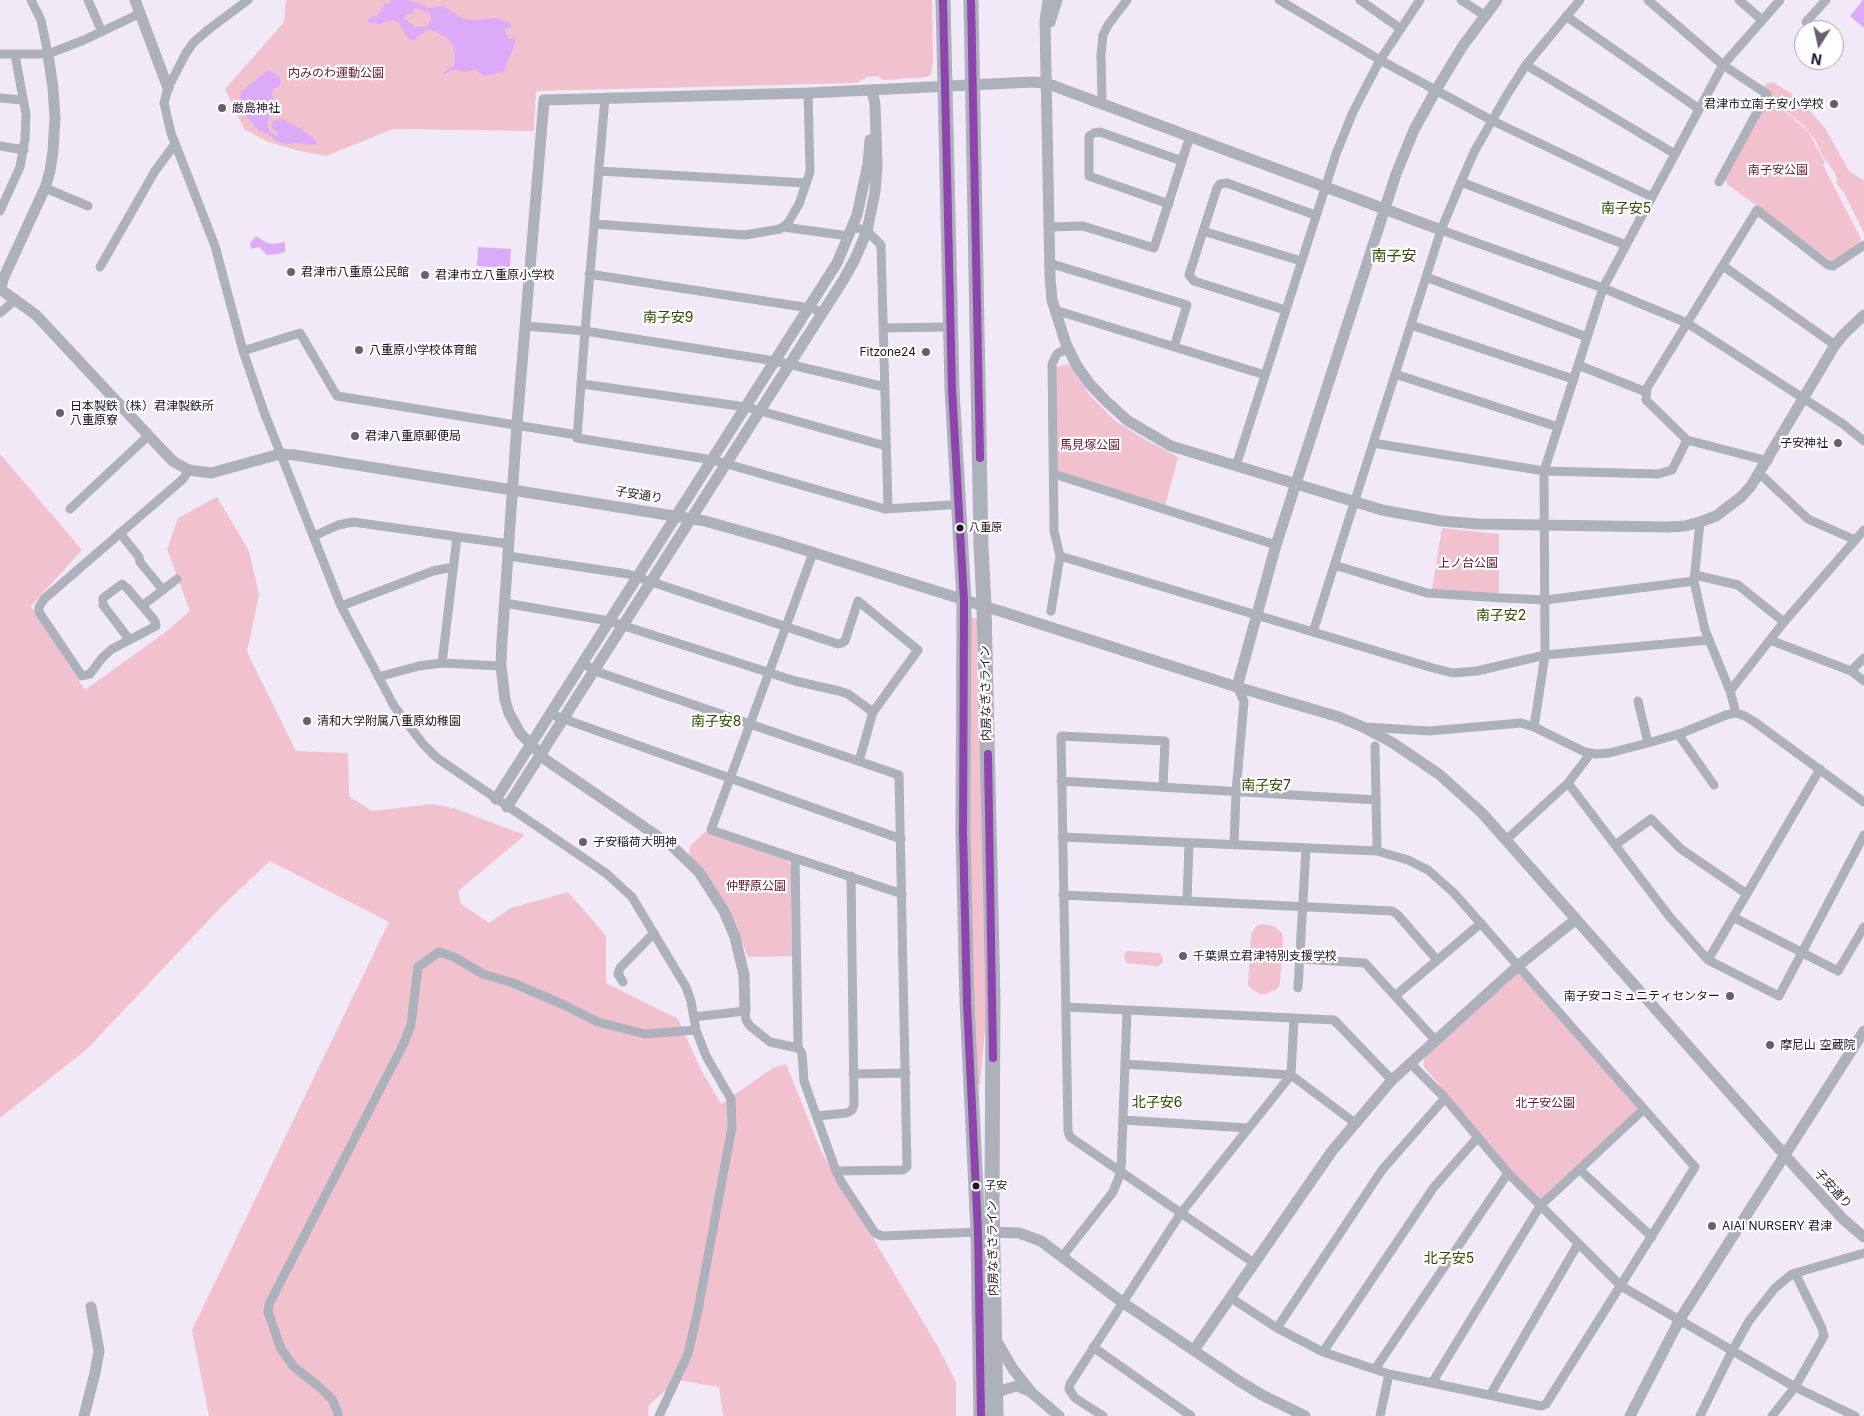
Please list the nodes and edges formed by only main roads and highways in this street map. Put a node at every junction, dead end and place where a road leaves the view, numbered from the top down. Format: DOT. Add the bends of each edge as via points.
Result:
graph roads {
  1 [pos="942,0"];
  2 [pos="971,0"];
  3 [pos="981,1416"];
  4 [pos="996,1416"];
  1 -- 3 [label="highway, 内房なぎさライン" via="952,390 964,601 966,1004 978,1232"];
  2 -- 4 [label="highway, 内房なぎさライン" via="993,1000"];
}
